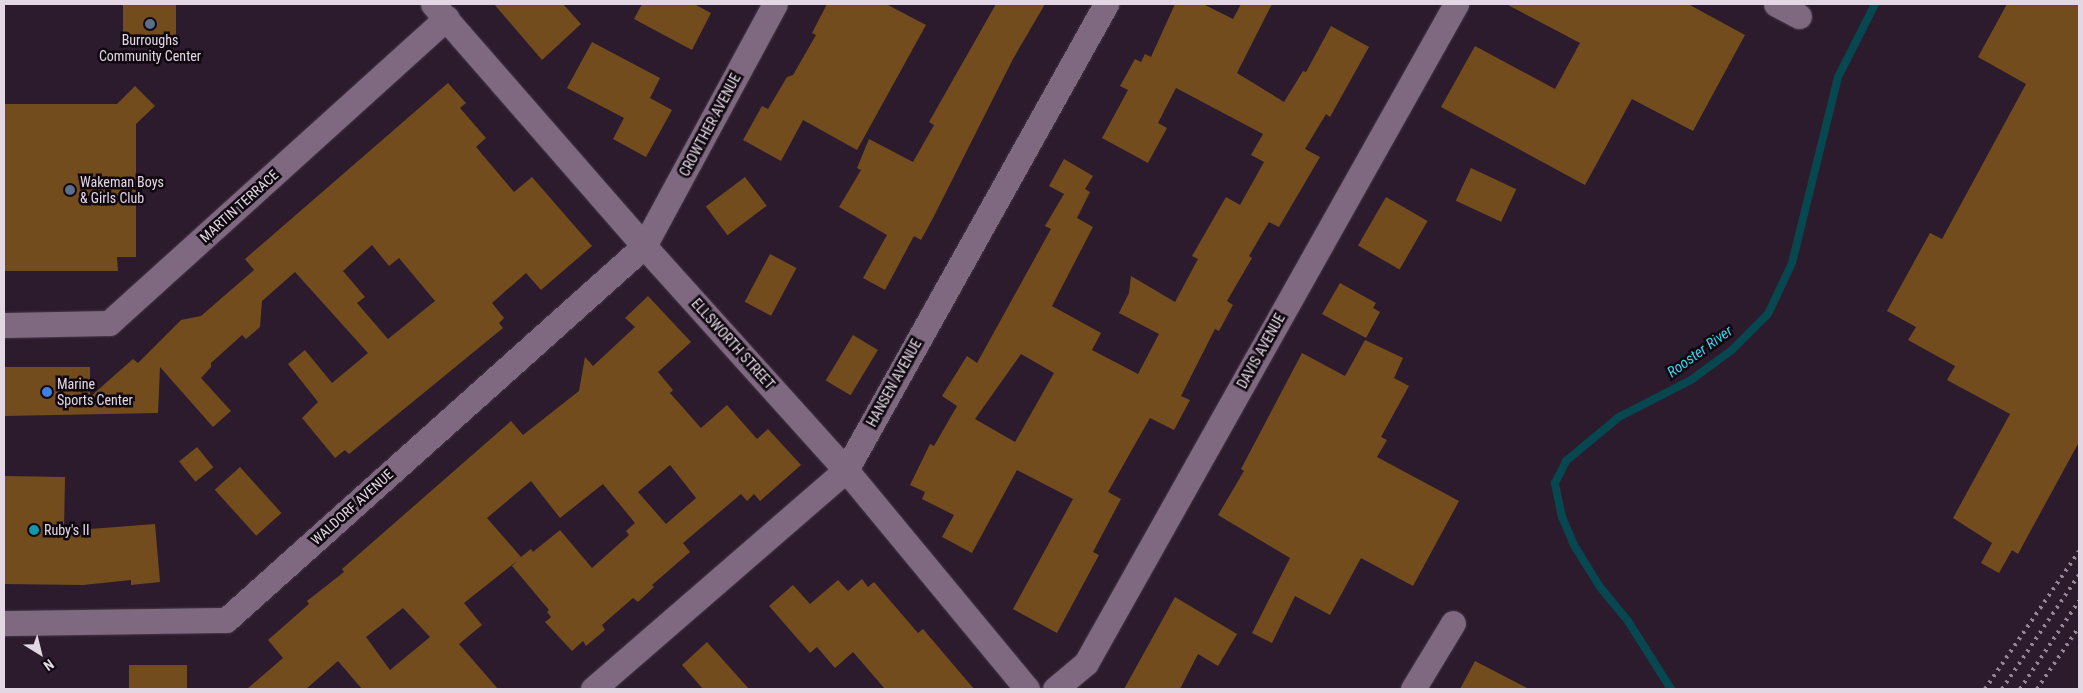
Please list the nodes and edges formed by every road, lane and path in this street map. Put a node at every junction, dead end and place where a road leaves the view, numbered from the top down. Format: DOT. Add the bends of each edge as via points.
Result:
graph roads {
  1 [pos="775,4"];
  2 [pos="1106,4"];
  3 [pos="1456,4"];
  4 [pos="1776,4"];
  5 [pos="440,11"];
  6 [pos="1799,16"];
  7 [pos="644,246"];
  8 [pos="4,325"];
  9 [pos="846,470"];
  10 [pos="4,623"];
  11 [pos="1454,623"];
  12 [pos="593,689"];
  13 [pos="1026,689"];
  14 [pos="1055,689"];
  15 [pos="1413,689"];
  1 -- 7 [label="street, CROWTHER AVENUE"];
  2 -- 9 [label="street, HANSEN AVENUE"];
  3 -- 14 [label="street, DAVIS AVENUE" via="1086,663"];
  4 -- 6 [label="street"];
  5 -- 7 [label="street, ELLSWORTH STREET"];
  5 -- 8 [label="street, MARTIN TERRACE" via="109,323"];
  7 -- 9 [label="street, ELLSWORTH STREET"];
  7 -- 10 [label="street, WALDORF AVENUE" via="226,620"];
  9 -- 12 [label="street, HANSEN AVENUE"];
  9 -- 13 [label="street, ELLSWORTH STREET"];
  11 -- 15 [label="street"];
}
